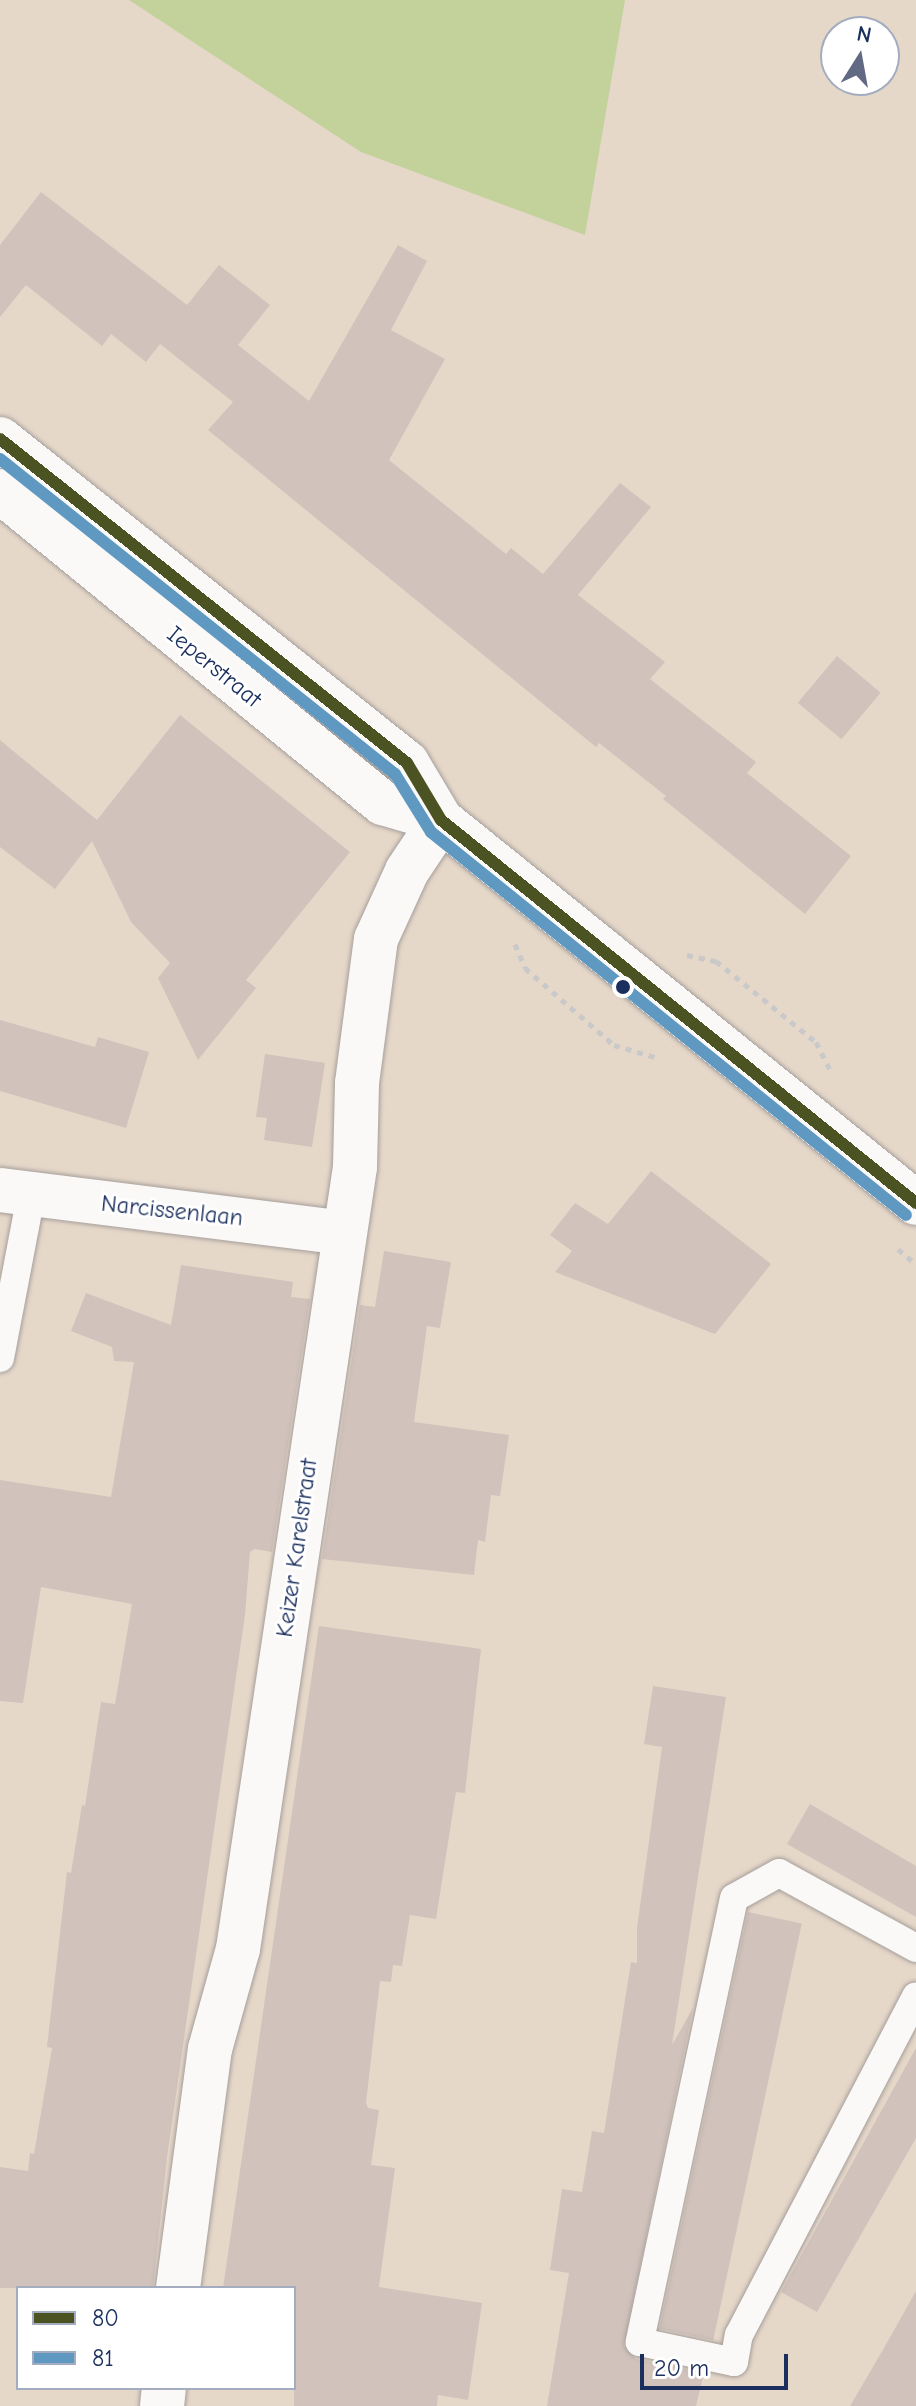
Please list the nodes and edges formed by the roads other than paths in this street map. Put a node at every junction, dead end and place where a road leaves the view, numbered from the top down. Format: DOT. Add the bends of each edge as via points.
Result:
graph roads {
  1 [pos="0,439"];
  2 [pos="0,491"];
  3 [pos="441,820"];
  4 [pos="16,1193"];
  5 [pos="916,1203"];
  6 [pos="344,1233"];
  7 [pos="0,1358"];
  8 [pos="916,1948"];
  9 [pos="916,1997"];
  10 [pos="178,2286"];
  1 -- 3 [label="street, Ieperstraat" via="407,763"];
  2 -- 3 [label="street, Ieperstraat" via="383,803"];
  3 -- 5 [label="street, Ieperstraat"];
  3 -- 6 [label="street, Keizer Karelstraat" via="407,871 376,939"];
  4 -- 6 [label="street, Narcissenlaan"];
  4 -- 7 [label="lane"];
  6 -- 10 [label="street, Keizer Karelstraat" via="238,1949 210,2049"];
  8 -- 9 [label="lane" via="779,1873 734,1898 640,2342 734,2362 739,2335"];
}
